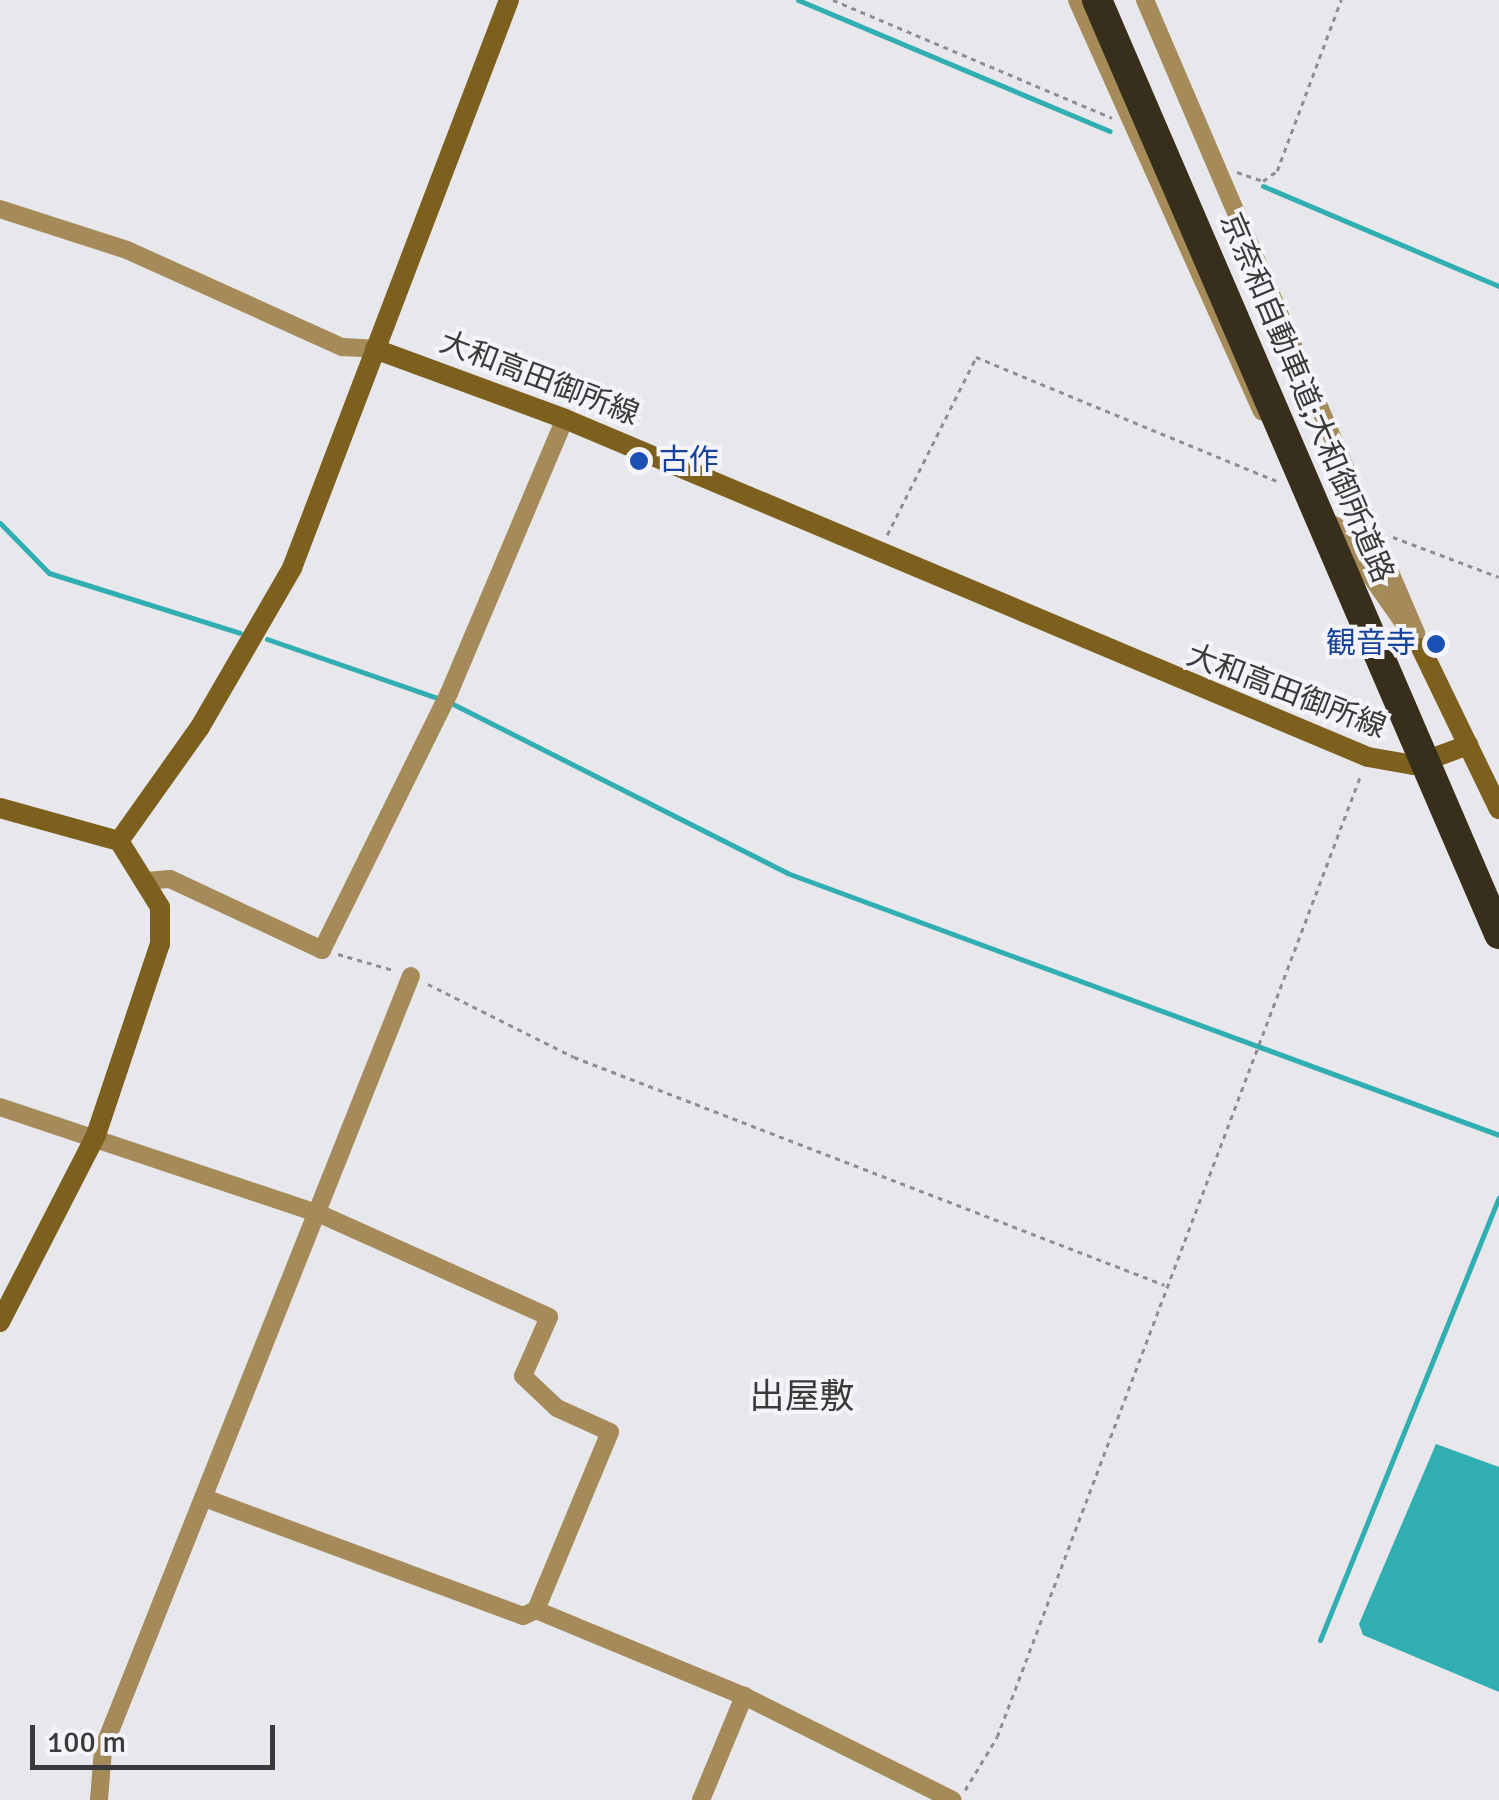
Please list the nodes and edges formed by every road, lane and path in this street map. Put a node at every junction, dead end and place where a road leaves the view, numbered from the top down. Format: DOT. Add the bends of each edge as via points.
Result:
graph roads {
  1 [pos="508,0"];
  2 [pos="833,0"];
  3 [pos="1077,0"];
  4 [pos="1097,0"];
  5 [pos="1145,0"];
  6 [pos="1341,0"];
  7 [pos="1129,118"];
  8 [pos="1219,166"];
  9 [pos="0,208"];
  10 [pos="375,349"];
  11 [pos="565,419"];
  12 [pos="1289,453"];
  13 [pos="1377,536"];
  14 [pos="880,550"];
  15 [pos="1499,577"];
  16 [pos="1421,648"];
  17 [pos="1468,746"];
  18 [pos="1368,757"];
  19 [pos="0,808"];
  20 [pos="1499,809"];
  21 [pos="119,841"];
  22 [pos="146,881"];
  23 [pos="1499,934"];
  24 [pos="322,950"];
  25 [pos="411,976"];
  26 [pos="0,1108"];
  27 [pos="96,1135"];
  28 [pos="320,1214"];
  29 [pos="1168,1286"];
  30 [pos="0,1322"];
  31 [pos="207,1499"];
  32 [pos="536,1610"];
  33 [pos="744,1696"];
  34 [pos="98,1800"];
  35 [pos="701,1800"];
  36 [pos="956,1800"];
  1 -- 10 [label="main road"];
  2 -- 7 [label="path"];
  3 -- 7 [label="street"];
  4 -- 23 [label="highway, 京奈和自動車道;大和御所道路, bridge"];
  5 -- 8 [label="street"];
  6 -- 8 [label="path" via="1277,171 1263,181"];
  7 -- 12 [label="street" via="1248,390"];
  8 -- 13 [label="street"];
  9 -- 10 [label="street" via="142,256 342,348"];
  10 -- 11 [label="main road, 大和高田御所線"];
  10 -- 21 [label="main road" via="292,568 200,727"];
  11 -- 14 [label="main road, 大和高田御所線"];
  11 -- 24 [label="street" via="446,700"];
  12 -- 14 [label="path" via="1289,485 976,358"];
  12 -- 16 [label="street"];
  13 -- 15 [label="path"];
  13 -- 16 [label="street"];
  14 -- 18 [label="main road, 大和高田御所線"];
  16 -- 17 [label="main road"];
  17 -- 18 [label="main road, 大和高田御所線" via="1414,766"];
  17 -- 20 [label="main road"];
  18 -- 29 [label="path" via="1257,1038 1266,1042"];
  19 -- 21 [label="main road"];
  21 -- 22 [label="main road"];
  22 -- 24 [label="street" via="170,879"];
  22 -- 27 [label="main road" via="164,922 160,944"];
  24 -- 25 [label="path"];
  25 -- 28 [label="street"];
  25 -- 29 [label="path" via="574,1058"];
  26 -- 27 [label="street"];
  27 -- 28 [label="street"];
  27 -- 30 [label="main road"];
  28 -- 31 [label="street"];
  28 -- 32 [label="street" via="549,1318 524,1376 557,1408 610,1432"];
  29 -- 36 [label="path" via="997,1737"];
  31 -- 32 [label="street" via="523,1616"];
  31 -- 34 [label="street" via="103,1749"];
  32 -- 33 [label="street"];
  33 -- 35 [label="street"];
  33 -- 36 [label="street"];
}
